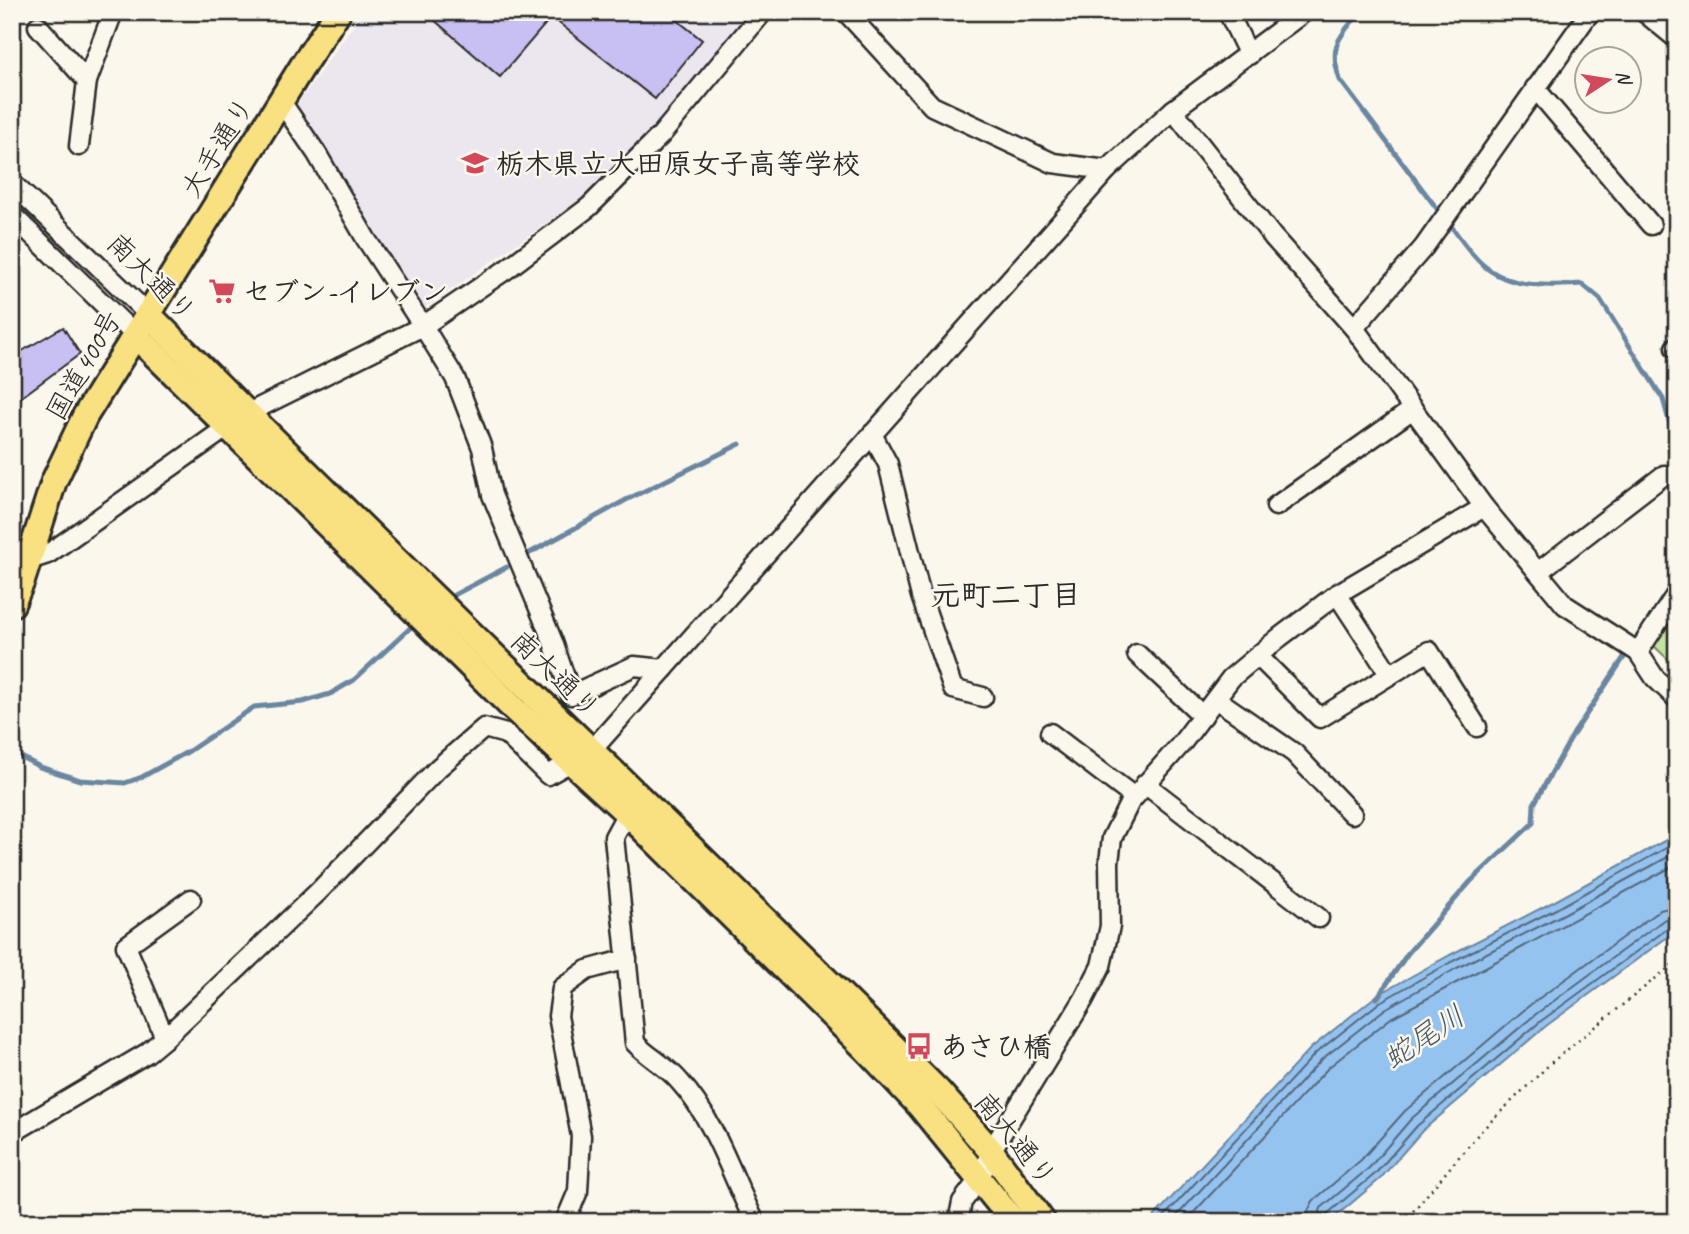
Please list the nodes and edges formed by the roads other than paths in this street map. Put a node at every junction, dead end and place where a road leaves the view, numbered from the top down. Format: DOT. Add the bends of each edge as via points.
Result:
graph roads {
  1 [pos="113,12"];
  2 [pos="338,12"];
  3 [pos="763,12"];
  4 [pos="846,12"];
  5 [pos="1228,12"];
  6 [pos="1304,12"];
  7 [pos="1590,12"];
  8 [pos="1644,12"];
  9 [pos="38,26"];
  10 [pos="1677,39"];
  11 [pos="1249,55"];
  12 [pos="86,81"];
  13 [pos="1535,88"];
  14 [pos="281,100"];
  15 [pos="1173,110"];
  16 [pos="79,146"];
  17 [pos="1107,170"];
  18 [pos="12,183"];
  19 [pos="12,215"];
  20 [pos="1651,225"];
  21 [pos="148,314"];
  22 [pos="423,326"];
  23 [pos="1354,328"];
  24 [pos="136,336"];
  25 [pos="1413,410"];
  26 [pos="237,420"];
  27 [pos="872,433"];
  28 [pos="1664,475"];
  29 [pos="1276,506"];
  30 [pos="1484,507"];
  31 [pos="20,561"];
  32 [pos="1538,572"];
  33 [pos="1677,593"];
  34 [pos="1337,594"];
  35 [pos="12,604"];
  36 [pos="1638,652"];
  37 [pos="1137,654"];
  38 [pos="1258,656"];
  39 [pos="664,669"];
  40 [pos="1390,675"];
  41 [pos="983,697"];
  42 [pos="1216,699"];
  43 [pos="1677,699"];
  44 [pos="1203,716"];
  45 [pos="1477,727"];
  46 [pos="1050,733"];
  47 [pos="592,750"];
  48 [pos="569,762"];
  49 [pos="1140,791"];
  50 [pos="627,813"];
  51 [pos="1352,814"];
  52 [pos="191,898"];
  53 [pos="1319,918"];
  54 [pos="627,959"];
  55 [pos="165,1038"];
  56 [pos="12,1133"];
  57 [pos="991,1151"];
  58 [pos="980,1178"];
  59 [pos="565,1222"];
  60 [pos="755,1222"];
  61 [pos="958,1222"];
  62 [pos="1014,1222"];
  63 [pos="1043,1222"];
  1 -- 12 [label="street"];
  2 -- 14 [label="highway, 大手通り"];
  3 -- 22 [label="street" via="661,135 589,207"];
  4 -- 17 [label="street" via="932,106 1053,163"];
  5 -- 11 [label="street"];
  6 -- 11 [label="street"];
  7 -- 13 [label="street"];
  8 -- 10 [label="street"];
  9 -- 12 [label="street"];
  11 -- 15 [label="street"];
  12 -- 16 [label="street"];
  13 -- 20 [label="street"];
  13 -- 23 [label="street" via="1424,247"];
  14 -- 21 [label="highway, 大手通り"];
  14 -- 22 [label="street"];
  15 -- 17 [label="street"];
  15 -- 23 [label="street" via="1273,237"];
  17 -- 27 [label="street"];
  18 -- 21 [label="street, 南大通り"];
  19 -- 24 [label="street, 南大通り"];
  21 -- 24 [label="highway, 国道400号"];
  21 -- 26 [label="highway, 南大通り"];
  22 -- 26 [label="street"];
  22 -- 39 [label="street" via="455,379 482,449 492,495 570,695 634,666"];
  23 -- 25 [label="street"];
  24 -- 26 [label="highway, 南大通り"];
  24 -- 31 [label="highway, 国道400号" via="85,416"];
  25 -- 29 [label="street"];
  25 -- 30 [label="street"];
  26 -- 31 [label="street" via="65,544"];
  26 -- 47 [label="highway, 南大通り"];
  26 -- 48 [label="highway, 南大通り"];
  27 -- 39 [label="street"];
  27 -- 41 [label="street" via="888,464 921,596 953,689"];
  28 -- 32 [label="street"];
  30 -- 32 [label="street"];
  30 -- 34 [label="street"];
  31 -- 35 [label="highway, 国道400号"];
  32 -- 36 [label="street" via="1565,605"];
  33 -- 36 [label="street"];
  34 -- 38 [label="street"];
  34 -- 40 [label="street"];
  36 -- 43 [label="street" via="1655,678"];
  37 -- 44 [label="street"];
  38 -- 40 [label="street" via="1320,718"];
  38 -- 42 [label="street" via="1231,678"];
  39 -- 47 [label="street"];
  40 -- 45 [label="street" via="1429,650"];
  42 -- 44 [label="street"];
  42 -- 51 [label="street" via="1294,753"];
  44 -- 49 [label="street"];
  46 -- 49 [label="street"];
  47 -- 48 [label="street"];
  47 -- 57 [label="highway, 南大通り" via="938,1091"];
  48 -- 50 [label="highway, 南大通り"];
  48 -- 55 [label="street" via="548,775 506,734 484,728"];
  49 -- 53 [label="street"];
  49 -- 57 [label="street" via="1112,838 1110,926 1101,966"];
  50 -- 54 [label="street" via="614,837"];
  50 -- 58 [label="highway, 南大通り" via="866,1049"];
  52 -- 55 [label="street" via="126,946"];
  54 -- 59 [label="street" via="587,970 562,988 558,1016 581,1136 578,1191"];
  54 -- 60 [label="street" via="635,1043 680,1081 713,1129"];
  55 -- 56 [label="street"];
  57 -- 58 [label="street"];
  57 -- 63 [label="highway, 南大通り"];
  58 -- 61 [label="street" via="962,1202"];
  58 -- 62 [label="highway, 南大通り"];
}
